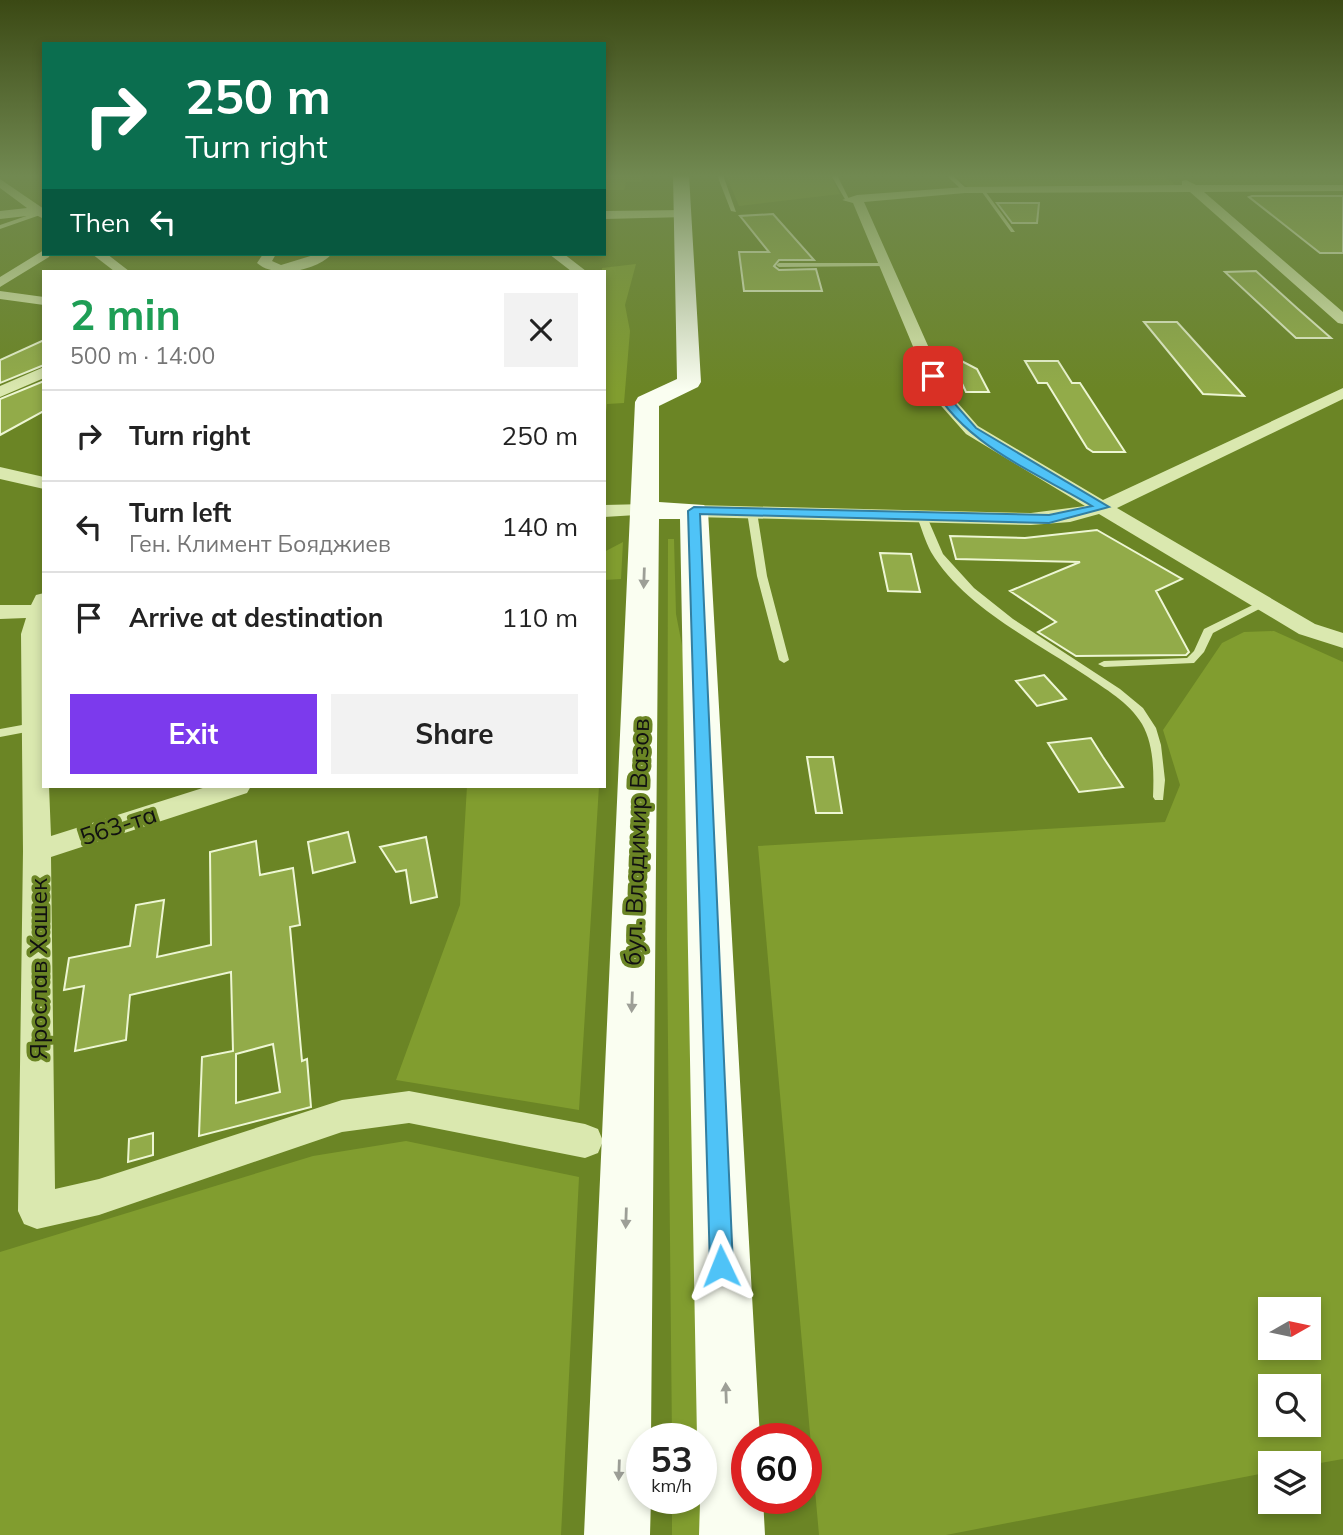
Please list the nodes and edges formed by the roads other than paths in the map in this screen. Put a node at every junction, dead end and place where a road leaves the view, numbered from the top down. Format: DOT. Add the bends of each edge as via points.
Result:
graph roads {
  1 [pos="684,247"];
  2 [pos="876,247"];
  3 [pos="1259,247"];
  4 [pos="42,255"];
  5 [pos="102,256"];
  6 [pos="269,256"];
  7 [pos="322,256"];
  8 [pos="559,256"];
  9 [pos="779,265"];
  10 [pos="885,265"];
  11 [pos="121,270"];
  12 [pos="276,270"];
  13 [pos="282,270"];
  14 [pos="578,270"];
  15 [pos="0,283"];
  16 [pos="0,295"];
  17 [pos="42,300"];
  18 [pos="1343,320"];
  19 [pos="42,373"];
  20 [pos="0,392"];
  21 [pos="1343,393"];
  22 [pos="0,472"];
  23 [pos="42,482"];
  24 [pos="1103,507"];
  25 [pos="646,510"];
  26 [pos="606,511"];
  27 [pos="694,511"];
  28 [pos="752,512"];
  29 [pos="922,517"];
  30 [pos="1263,603"];
  31 [pos="0,612"];
  32 [pos="40,619"];
  33 [pos="1343,642"];
  34 [pos="784,660"];
  35 [pos="1104,664"];
  36 [pos="33,727"];
  37 [pos="0,733"];
  38 [pos="232,788"];
  39 [pos="1159,797"];
  40 [pos="37,851"];
  41 [pos="586,1141"];
  42 [pos="617,1535"];
  43 [pos="732,1535"];
  1 -- 25 [label="main road, бул. Владимир Вазов" via="689,382 647,402"];
  2 -- 10 [label="street"];
  3 -- 18 [label="street"];
  4 -- 15 [label="street"];
  5 -- 11 [label="street"];
  6 -- 12 [label="street" via="264,263"];
  7 -- 13 [label="street"];
  8 -- 14 [label="street"];
  9 -- 10 [label="lane"];
  10 -- 24 [label="street" via="941,395 972,430"];
  16 -- 17 [label="street"];
  19 -- 20 [label="street"];
  21 -- 24 [label="street"];
  22 -- 23 [label="street"];
  24 -- 29 [label="street" via="1049,519"];
  24 -- 30 [label="street"];
  25 -- 26 [label="street"];
  25 -- 27 [label="main road"];
  25 -- 42 [label="main road, бул. Владимир Вазов, one-way"];
  27 -- 28 [label="street"];
  43 -- 27 [label="main road, one-way"];
  28 -- 29 [label="street"];
  28 -- 34 [label="lane" via="762,576"];
  29 -- 39 [label="lane" via="938,555 990,608 1136,708 1155,744"];
  30 -- 33 [label="street" via="1307,629"];
  30 -- 35 [label="lane" via="1208,631 1190,661"];
  31 -- 32 [label="street"];
  32 -- 36 [label="street, Ярослав Хашек"];
  36 -- 37 [label="lane"];
  36 -- 40 [label="street, Ярослав Хашек"];
  38 -- 40 [label="street, 563-та"];
  40 -- 41 [label="street, Ярослав Хашек" via="37,1211 99,1197 342,1116 409,1107"];
}
